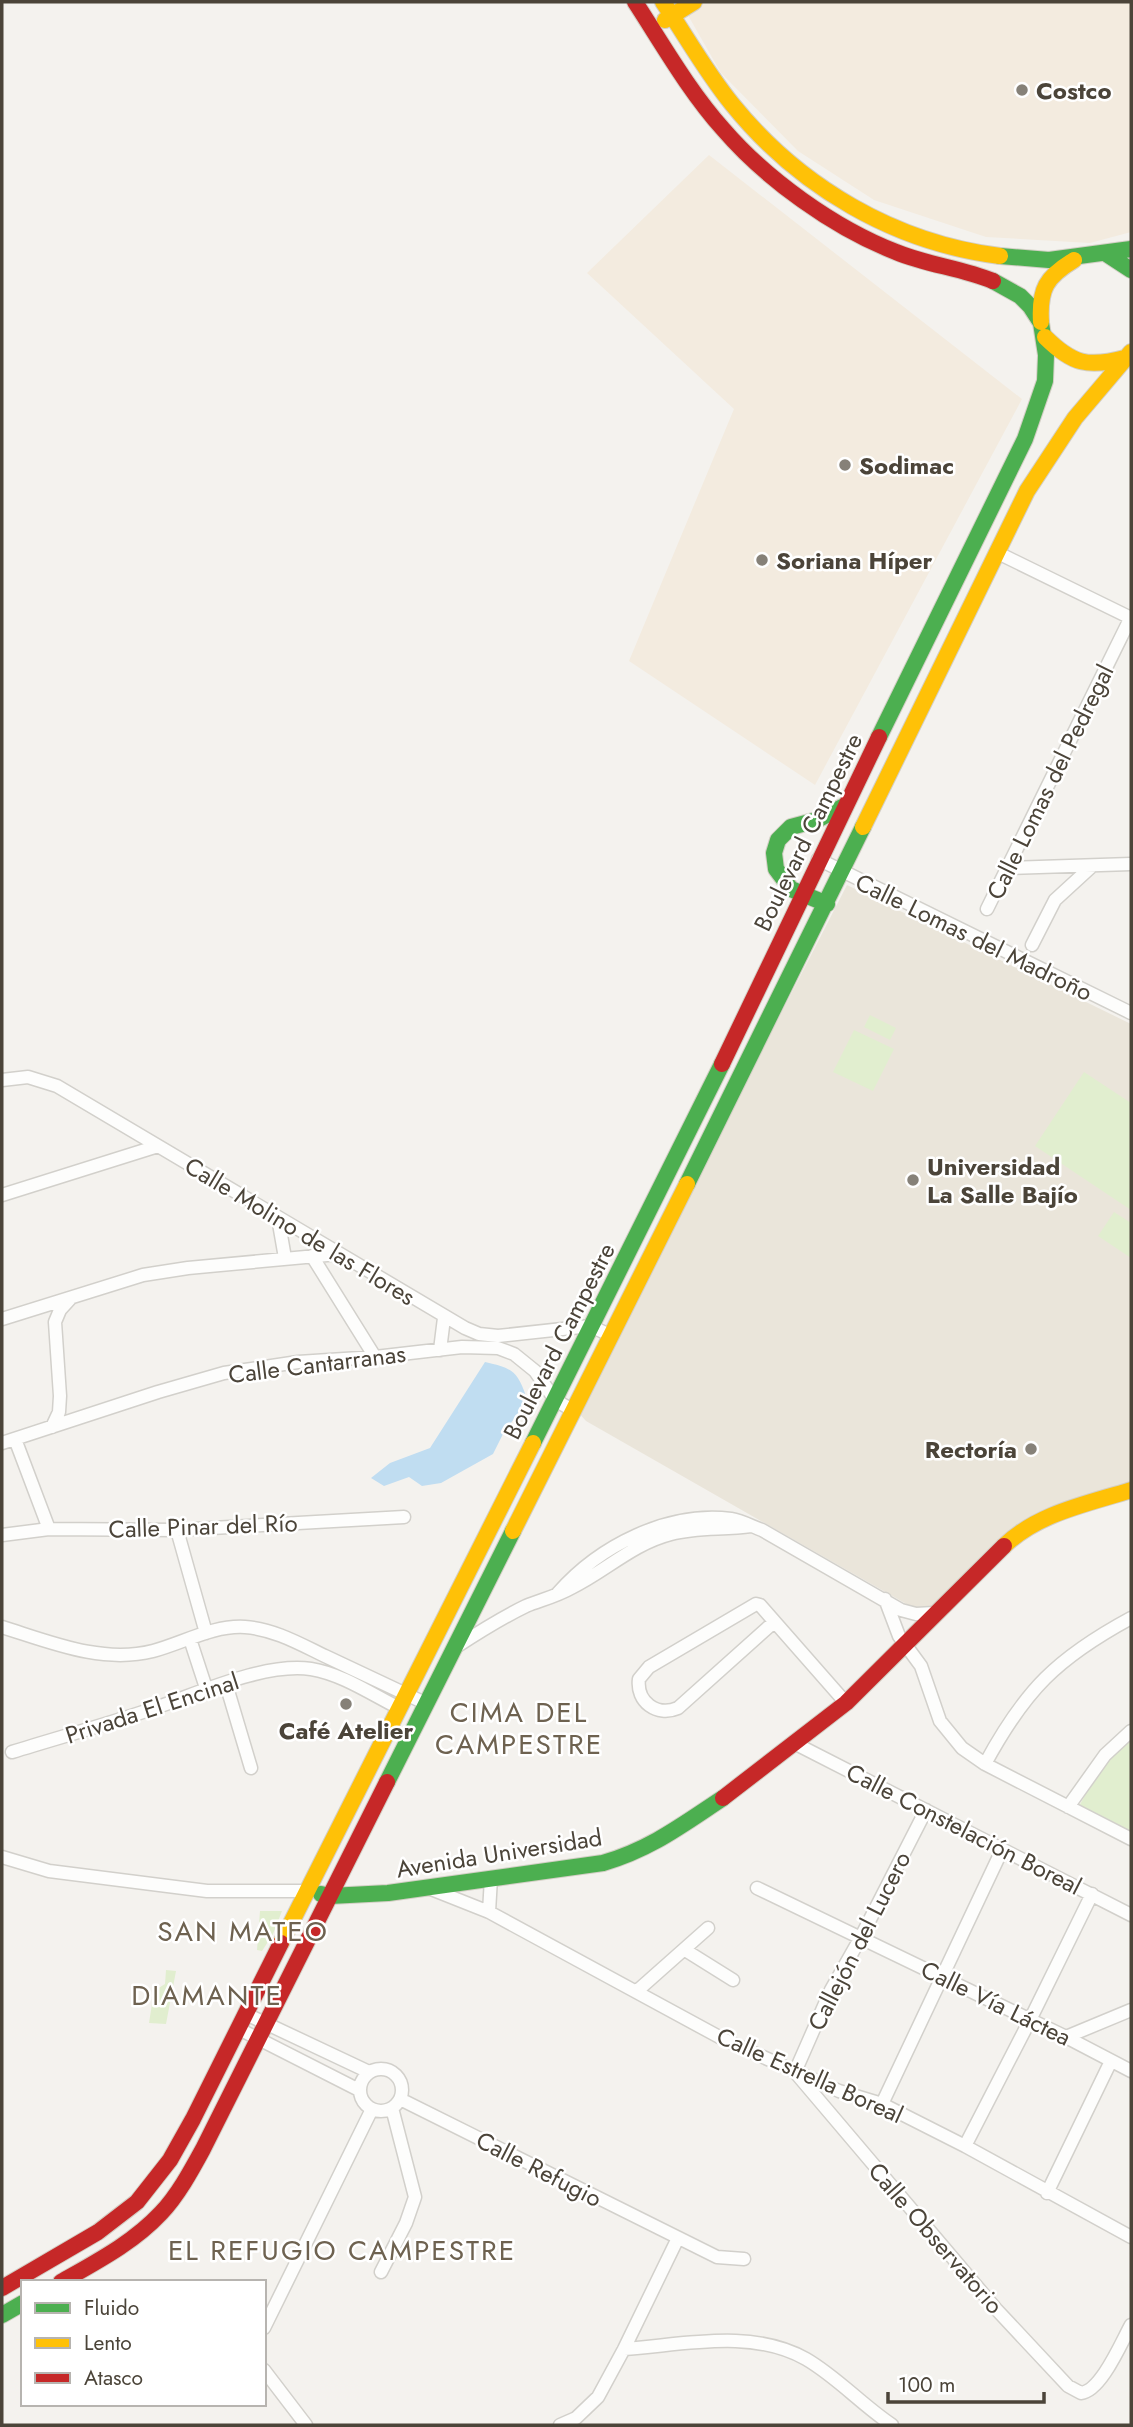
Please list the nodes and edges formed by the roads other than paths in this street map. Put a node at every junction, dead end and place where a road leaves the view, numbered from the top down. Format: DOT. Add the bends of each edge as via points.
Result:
graph roads {
  1 [pos="694,2"];
  2 [pos="643,4"];
  3 [pos="668,8"];
  4 [pos="653,27"];
  5 [pos="1131,248"];
  6 [pos="1105,253"];
  7 [pos="1077,258"];
  8 [pos="1131,270"];
  9 [pos="1043,330"];
  10 [pos="1128,355"];
  11 [pos="996,552"];
  12 [pos="1131,617"];
  13 [pos="844,806"];
  14 [pos="818,859"];
  15 [pos="1131,864"];
  16 [pos="1091,867"];
  17 [pos="1007,868"];
  18 [pos="841,871"];
  19 [pos="802,895"];
  20 [pos="827,904"];
  21 [pos="987,909"];
  22 [pos="1032,945"];
  23 [pos="1131,1013"];
  24 [pos="2,1080"];
  25 [pos="158,1146"];
  26 [pos="2,1195"];
  27 [pos="278,1218"];
  28 [pos="338,1254"];
  29 [pos="312,1256"];
  30 [pos="285,1258"];
  31 [pos="73,1296"];
  32 [pos="444,1318"];
  33 [pos="2,1319"];
  34 [pos="590,1326"];
  35 [pos="610,1335"];
  36 [pos="440,1350"];
  37 [pos="375,1357"];
  38 [pos="60,1396"];
  39 [pos="555,1400"];
  40 [pos="574,1411"];
  41 [pos="85,1416"];
  42 [pos="51,1427"];
  43 [pos="8,1441"];
  44 [pos="1131,1490"];
  45 [pos="404,1517"];
  46 [pos="49,1529"];
  47 [pos="177,1530"];
  48 [pos="2,1535"];
  49 [pos="885,1599"];
  50 [pos="934,1613"];
  51 [pos="1131,1618"];
  52 [pos="775,1622"];
  53 [pos="2,1627"];
  54 [pos="466,1627"];
  55 [pos="485,1627"];
  56 [pos="206,1633"];
  57 [pos="437,1634"];
  58 [pos="190,1639"];
  59 [pos="297,1643"];
  60 [pos="905,1645"];
  61 [pos="456,1648"];
  62 [pos="293,1668"];
  63 [pos="226,1684"];
  64 [pos="208,1690"];
  65 [pos="403,1701"];
  66 [pos="846,1703"];
  67 [pos="427,1704"];
  68 [pos="1131,1731"];
  69 [pos="796,1744"];
  70 [pos="12,1752"];
  71 [pos="985,1764"];
  72 [pos="251,1768"];
  73 [pos="1068,1807"];
  74 [pos="926,1810"];
  75 [pos="1131,1839"];
  76 [pos="1002,1850"];
  77 [pos="2,1857"];
  78 [pos="491,1878"];
  79 [pos="428,1888"];
  80 [pos="757,1888"];
  81 [pos="307,1891"];
  82 [pos="1091,1894"];
  83 [pos="330,1896"];
  84 [pos="489,1912"];
  85 [pos="1131,1914"];
  86 [pos="708,1928"];
  87 [pos="861,1937"];
  88 [pos="685,1950"];
  89 [pos="941,1977"];
  90 [pos="733,1980"];
  91 [pos="637,1991"];
  92 [pos="1131,2010"];
  93 [pos="1030,2020"];
  94 [pos="243,2021"];
  95 [pos="263,2031"];
  96 [pos="1066,2036"];
  97 [pos="1111,2061"];
  98 [pos="1131,2071"];
  99 [pos="369,2072"];
  100 [pos="795,2072"];
  101 [pos="359,2090"];
  102 [pos="396,2104"];
  103 [pos="882,2104"];
  104 [pos="372,2109"];
  105 [pos="965,2146"];
  106 [pos="1047,2193"];
  107 [pos="1131,2237"];
  108 [pos="678,2238"];
  109 [pos="744,2259"];
  110 [pos="381,2272"];
  111 [pos="64,2280"];
  112 [pos="2,2288"];
  113 [pos="21,2304"];
  114 [pos="2,2315"];
  115 [pos="266,2324"];
  116 [pos="1131,2325"];
  117 [pos="624,2350"];
  118 [pos="266,2373"];
  119 [pos="888,2424"];
  120 [pos="306,2425"];
  121 [pos="560,2425"];
  1 -- 3 [label="street"];
  2 -- 4 [label="street"];
  3 -- 4 [label="street"];
  3 -- 7 [label="street" via="742,117 795,170 831,197 866,217 942,246 1022,259"];
  4 -- 9 [label="street" via="716,121 781,184 820,212 897,253 1005,286 1030,306"];
  5 -- 6 [label="street"];
  6 -- 7 [label="street"];
  6 -- 8 [label="street"];
  7 -- 9 [label="street, Boulevard Campestre" via="1053,274 1041,290"];
  9 -- 10 [label="street" via="1058,350 1078,363 1102,366"];
  9 -- 13 [label="street, Boulevard Campestre" via="1045,381 1030,429"];
  10 -- 11 [label="street, Boulevard Campestre" via="1052,450"];
  11 -- 12 [label="street"];
  11 -- 18 [label="street, Boulevard Campestre"];
  12 -- 17 [label="street, Calle Lomas del Pedregal"];
  13 -- 14 [label="street, Boulevard Campestre"];
  13 -- 19 [label="street" via="791,827 778,840 776,869 786,884"];
  14 -- 18 [label="street, Calle Lomas del Madroño"];
  14 -- 19 [label="street, Boulevard Campestre"];
  15 -- 16 [label="street"];
  16 -- 17 [label="street"];
  16 -- 22 [label="street" via="1055,900"];
  17 -- 21 [label="street, Calle Lomas del Pedregal"];
  18 -- 20 [label="street, Boulevard Campestre"];
  18 -- 23 [label="street, Calle Lomas del Madroño"];
  19 -- 20 [label="street"];
  19 -- 34 [label="street, Boulevard Campestre"];
  20 -- 35 [label="street, Boulevard Campestre"];
  24 -- 25 [label="street, Calle Molino de las Flores" via="27,1077 57,1086"];
  25 -- 26 [label="street"];
  25 -- 27 [label="street, Calle Molino de las Flores"];
  27 -- 28 [label="street, Calle Molino de las Flores"];
  27 -- 30 [label="street"];
  28 -- 29 [label="street"];
  28 -- 32 [label="street, Calle Molino de las Flores"];
  29 -- 30 [label="street"];
  29 -- 37 [label="street"];
  30 -- 31 [label="street" via="143,1275"];
  31 -- 33 [label="street"];
  31 -- 38 [label="street" via="55,1322"];
  32 -- 34 [label="street, Calle Molino de las Flores" via="480,1334 498,1336"];
  32 -- 36 [label="street"];
  34 -- 35 [label="street"];
  34 -- 39 [label="street, Boulevard Campestre"];
  35 -- 40 [label="street, Boulevard Campestre"];
  36 -- 37 [label="street, Calle Cantarranas"];
  36 -- 39 [label="street, Calle Cantarranas" via="488,1347 514,1354 535,1371"];
  37 -- 41 [label="street, Calle Cantarranas" via="243,1369"];
  38 -- 41 [label="street" via="69,1408"];
  38 -- 42 [label="street"];
  39 -- 40 [label="street, Calle Cantarranas"];
  39 -- 57 [label="street, Boulevard Campestre"];
  40 -- 54 [label="street, Boulevard Campestre"];
  41 -- 42 [label="street, Calle Cantarranas"];
  42 -- 43 [label="street, Calle Cantarranas"];
  43 -- 46 [label="street"];
  44 -- 50 [label="street, Avenida Universidad" via="1031,1525 993,1554"];
  45 -- 47 [label="street, Calle Pinar del Río"];
  46 -- 47 [label="street, Calle Pinar del Río"];
  46 -- 48 [label="street, Calle Pinar del Río"];
  47 -- 56 [label="street"];
  49 -- 50 [label="street" via="901,1610"];
  49 -- 55 [label="street" via="742,1522 696,1519 638,1534 611,1549 558,1593"];
  49 -- 60 [label="street"];
  50 -- 60 [label="street, Avenida Universidad"];
  51 -- 71 [label="street" via="1098,1635 1046,1676 1006,1726"];
  52 -- 52 [label="street" via="761,1605 753,1604 649,1667 639,1679 639,1694 651,1707 670,1712 678,1708"];
  52 -- 66 [label="street"];
  53 -- 58 [label="street" via="90,1653 115,1655 149,1652"];
  54 -- 55 [label="street"];
  54 -- 57 [label="street"];
  54 -- 61 [label="street, Boulevard Campestre"];
  55 -- 61 [label="street"];
  56 -- 58 [label="street"];
  56 -- 59 [label="street" via="246,1627"];
  57 -- 65 [label="street, Boulevard Campestre"];
  58 -- 64 [label="street"];
  59 -- 62 [label="street"];
  59 -- 65 [label="street"];
  60 -- 66 [label="street, Avenida Universidad"];
  60 -- 71 [label="street" via="921,1666 940,1721 962,1748"];
  61 -- 67 [label="street, Boulevard Campestre"];
  62 -- 63 [label="street, Privada El Encinal"];
  62 -- 65 [label="street, Privada El Encinal" via="328,1674"];
  63 -- 64 [label="street, Privada El Encinal"];
  63 -- 72 [label="street"];
  64 -- 70 [label="street, Privada El Encinal"];
  65 -- 67 [label="street"];
  65 -- 81 [label="street, Boulevard Campestre"];
  66 -- 69 [label="street, Avenida Universidad"];
  67 -- 83 [label="street, Boulevard Campestre"];
  68 -- 73 [label="street" via="1105,1755"];
  69 -- 74 [label="street, Calle Constelación Boreal"];
  69 -- 78 [label="street, Avenida Universidad" via="723,1798 633,1854 603,1863"];
  71 -- 73 [label="street"];
  73 -- 75 [label="street"];
  74 -- 76 [label="street, Calle Constelación Boreal"];
  74 -- 87 [label="street, Callejón del Lucero"];
  76 -- 82 [label="street, Calle Constelación Boreal"];
  76 -- 89 [label="street"];
  77 -- 81 [label="street, Avenida Universidad" via="56,1872 207,1891"];
  78 -- 79 [label="street, Avenida Universidad"];
  78 -- 84 [label="street"];
  79 -- 83 [label="street, Avenida Universidad"];
  79 -- 84 [label="street, Calle Estrella Boreal"];
  80 -- 87 [label="street, Calle Vía Láctea"];
  81 -- 83 [label="street, Avenida Universidad"];
  81 -- 94 [label="street, Boulevard Campestre"];
  82 -- 85 [label="street, Calle Constelación Boreal"];
  82 -- 93 [label="street"];
  83 -- 95 [label="street, Boulevard Campestre"];
  84 -- 91 [label="street, Calle Estrella Boreal"];
  86 -- 88 [label="street"];
  87 -- 89 [label="street, Calle Vía Láctea"];
  87 -- 100 [label="street, Callejón del Lucero" via="831,1990"];
  88 -- 90 [label="street"];
  88 -- 91 [label="street"];
  89 -- 93 [label="street, Calle Vía Láctea"];
  89 -- 103 [label="street"];
  91 -- 100 [label="street, Calle Estrella Boreal"];
  92 -- 96 [label="street"];
  93 -- 96 [label="street, Calle Vía Láctea"];
  93 -- 105 [label="street"];
  94 -- 95 [label="street"];
  94 -- 112 [label="street, Boulevard Campestre" via="170,2161 137,2202 98,2232"];
  95 -- 99 [label="street"];
  95 -- 101 [label="street"];
  95 -- 111 [label="street, Boulevard Campestre" via="203,2149 162,2212 121,2247"];
  96 -- 97 [label="street, Calle Vía Láctea"];
  97 -- 98 [label="street, Calle Vía Láctea"];
  97 -- 106 [label="street"];
  99 -- 101 [label="street"];
  99 -- 102 [label="street" via="392,2071 401,2084"];
  100 -- 103 [label="street, Calle Estrella Boreal"];
  100 -- 116 [label="street, Calle Observatorio" via="1005,2319 1076,2392 1092,2390"];
  101 -- 104 [label="street"];
  102 -- 104 [label="street" via="385,2111"];
  102 -- 108 [label="street, Calle Refugio"];
  102 -- 110 [label="street" via="415,2197"];
  103 -- 105 [label="street, Calle Estrella Boreal"];
  104 -- 115 [label="street"];
  105 -- 106 [label="street, Calle Estrella Boreal"];
  106 -- 107 [label="street, Calle Estrella Boreal"];
  108 -- 109 [label="street, Calle Refugio" via="717,2257"];
  108 -- 117 [label="street"];
  113 -- 114 [label="street"];
  117 -- 119 [label="street" via="719,2341 772,2346 806,2359"];
  117 -- 121 [label="street" via="598,2397 576,2418"];
  118 -- 120 [label="street"];
}
